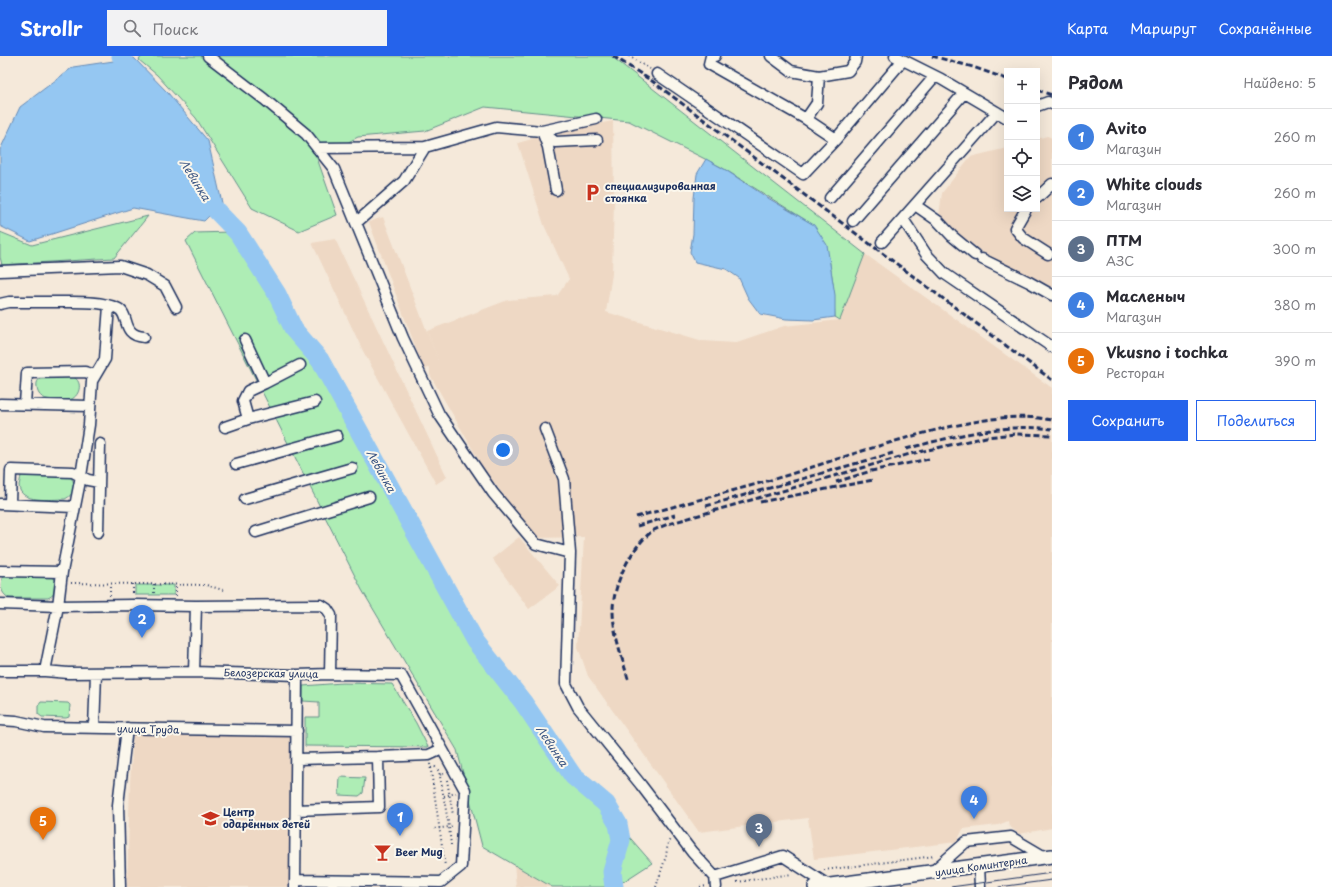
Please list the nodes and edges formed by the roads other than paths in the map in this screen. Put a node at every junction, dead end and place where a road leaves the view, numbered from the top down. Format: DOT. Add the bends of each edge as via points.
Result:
graph roads {
  1 [pos="208,56"];
  2 [pos="715,56"];
  3 [pos="771,56"];
  4 [pos="856,56"];
  5 [pos="899,58"];
  6 [pos="657,74"];
  7 [pos="819,76"];
  8 [pos="935,76"];
  9 [pos="964,93"];
  10 [pos="1052,104"];
  11 [pos="1040,105"];
  12 [pos="997,112"];
  13 [pos="1004,116"];
  14 [pos="596,119"];
  15 [pos="806,119"];
  16 [pos="542,131"];
  17 [pos="836,139"];
  18 [pos="597,140"];
  19 [pos="425,147"];
  20 [pos="317,148"];
  21 [pos="1052,184"];
  22 [pos="556,190"];
  23 [pos="1040,195"];
  24 [pos="830,198"];
  25 [pos="915,205"];
  26 [pos="1024,212"];
  27 [pos="903,219"];
  28 [pos="853,221"];
  29 [pos="357,222"];
  30 [pos="882,242"];
  31 [pos="1048,254"];
  32 [pos="0,271"];
  33 [pos="1052,295"];
  34 [pos="0,304"];
  35 [pos="109,306"];
  36 [pos="176,307"];
  37 [pos="144,337"];
  38 [pos="245,340"];
  39 [pos="1052,347"];
  40 [pos="300,364"];
  41 [pos="95,375"];
  42 [pos="265,383"];
  43 [pos="315,402"];
  44 [pos="0,404"];
  45 [pos="25,404"];
  46 [pos="89,406"];
  47 [pos="248,419"];
  48 [pos="225,427"];
  49 [pos="545,429"];
  50 [pos="337,436"];
  51 [pos="100,444"];
  52 [pos="236,464"];
  53 [pos="352,468"];
  54 [pos="81,476"];
  55 [pos="99,482"];
  56 [pos="369,497"];
  57 [pos="245,499"];
  58 [pos="5,503"];
  59 [pos="74,507"];
  60 [pos="98,532"];
  61 [pos="256,532"];
  62 [pos="570,553"];
  63 [pos="0,571"];
  64 [pos="62,572"];
  65 [pos="0,604"];
  66 [pos="58,606"];
  67 [pos="196,606"];
  68 [pos="0,671"];
  69 [pos="45,672"];
  70 [pos="194,672"];
  71 [pos="96,674"];
  72 [pos="330,674"];
  73 [pos="297,675"];
  74 [pos="0,720"];
  75 [pos="94,728"];
  76 [pos="127,728"];
  77 [pos="297,731"];
  78 [pos="442,749"];
  79 [pos="378,757"];
  80 [pos="297,759"];
  81 [pos="296,810"];
  82 [pos="1049,857"];
  83 [pos="979,866"];
  84 [pos="932,872"];
  85 [pos="716,883"];
  86 [pos="295,884"];
  87 [pos="824,886"];
  88 [pos="120,887"];
  89 [pos="980,887"];
  1 -- 20 [label="street" via="306,134"];
  2 -- 15 [label="street" via="711,56 709,64"];
  3 -- 7 [label="street" via="791,71"];
  4 -- 7 [label="street" via="848,71"];
  5 -- 8 [label="street"];
  5 -- 17 [label="street"];
  6 -- 17 [label="street" via="803,174"];
  7 -- 15 [label="street" via="817,103"];
  8 -- 9 [label="street"];
  8 -- 24 [label="street"];
  9 -- 12 [label="street"];
  9 -- 28 [label="street"];
  10 -- 11 [label="street" via="1048,102"];
  12 -- 13 [label="street"];
  12 -- 25 [label="street"];
  14 -- 16 [label="street"];
  15 -- 17 [label="street"];
  16 -- 18 [label="street" via="555,142"];
  16 -- 19 [label="street" via="496,127"];
  16 -- 22 [label="street" via="548,147"];
  19 -- 20 [label="street"];
  19 -- 29 [label="street" via="404,181"];
  20 -- 29 [label="street" via="334,169"];
  21 -- 23 [label="street"];
  25 -- 27 [label="street"];
  25 -- 33 [label="street" via="938,221 952,236 979,257"];
  26 -- 31 [label="street" via="1015,228 1023,238"];
  27 -- 30 [label="street"];
  27 -- 39 [label="street" via="926,254 945,274"];
  29 -- 62 [label="street" via="403,338 439,414 493,493 536,544"];
  32 -- 36 [label="street" via="120,266 147,275 165,286"];
  34 -- 35 [label="street" via="95,302"];
  35 -- 37 [label="street" via="121,310 131,332 138,337"];
  35 -- 41 [label="street" via="104,359"];
  38 -- 42 [label="street"];
  40 -- 42 [label="street"];
  41 -- 45 [label="street" via="85,372 26,373"];
  41 -- 46 [label="street"];
  42 -- 47 [label="street" via="248,391 243,400"];
  43 -- 47 [label="street"];
  44 -- 45 [label="street"];
  45 -- 46 [label="street"];
  46 -- 54 [label="street"];
  47 -- 48 [label="street"];
  49 -- 62 [label="street" via="564,479"];
  50 -- 52 [label="street"];
  51 -- 55 [label="street"];
  53 -- 57 [label="street"];
  54 -- 55 [label="street"];
  54 -- 58 [label="street" via="73,472 11,470"];
  54 -- 59 [label="street"];
  55 -- 60 [label="street"];
  56 -- 61 [label="street"];
  58 -- 59 [label="street"];
  59 -- 64 [label="street"];
  62 -- 85 [label="street" via="566,684 578,708"];
  63 -- 64 [label="street"];
  64 -- 66 [label="street"];
  65 -- 66 [label="street, Белозерская улица"];
  66 -- 67 [label="street, Белозерская улица"];
  66 -- 69 [label="street"];
  67 -- 70 [label="street"];
  67 -- 72 [label="street, Белозерская улица" via="321,606 327,609 331,615"];
  68 -- 69 [label="street, Белозерская улица"];
  69 -- 71 [label="street, Белозерская улица"];
  70 -- 71 [label="street, Белозерская улица"];
  70 -- 73 [label="street, Белозерская улица"];
  71 -- 75 [label="street"];
  72 -- 73 [label="street, Белозерская улица"];
  72 -- 78 [label="street" via="401,675"];
  73 -- 77 [label="street"];
  74 -- 75 [label="street, улица Труда" via="16,720 44,727"];
  75 -- 76 [label="street, улица Труда"];
  76 -- 77 [label="street, улица Труда"];
  76 -- 88 [label="street" via="118,805"];
  77 -- 80 [label="street"];
  78 -- 79 [label="street" via="429,755"];
  78 -- 86 [label="street" via="465,790 461,866 441,882"];
  79 -- 80 [label="street"];
  79 -- 81 [label="street" via="379,807"];
  80 -- 81 [label="street"];
  81 -- 86 [label="street"];
  82 -- 83 [label="main road, улица Коминтерна"];
  82 -- 84 [label="street" via="1011,837 966,842"];
  83 -- 84 [label="main road, улица Коминтерна"];
  83 -- 89 [label="street"];
  84 -- 87 [label="main road, улица Коминтерна"];
  85 -- 87 [label="street" via="783,856"];
}
